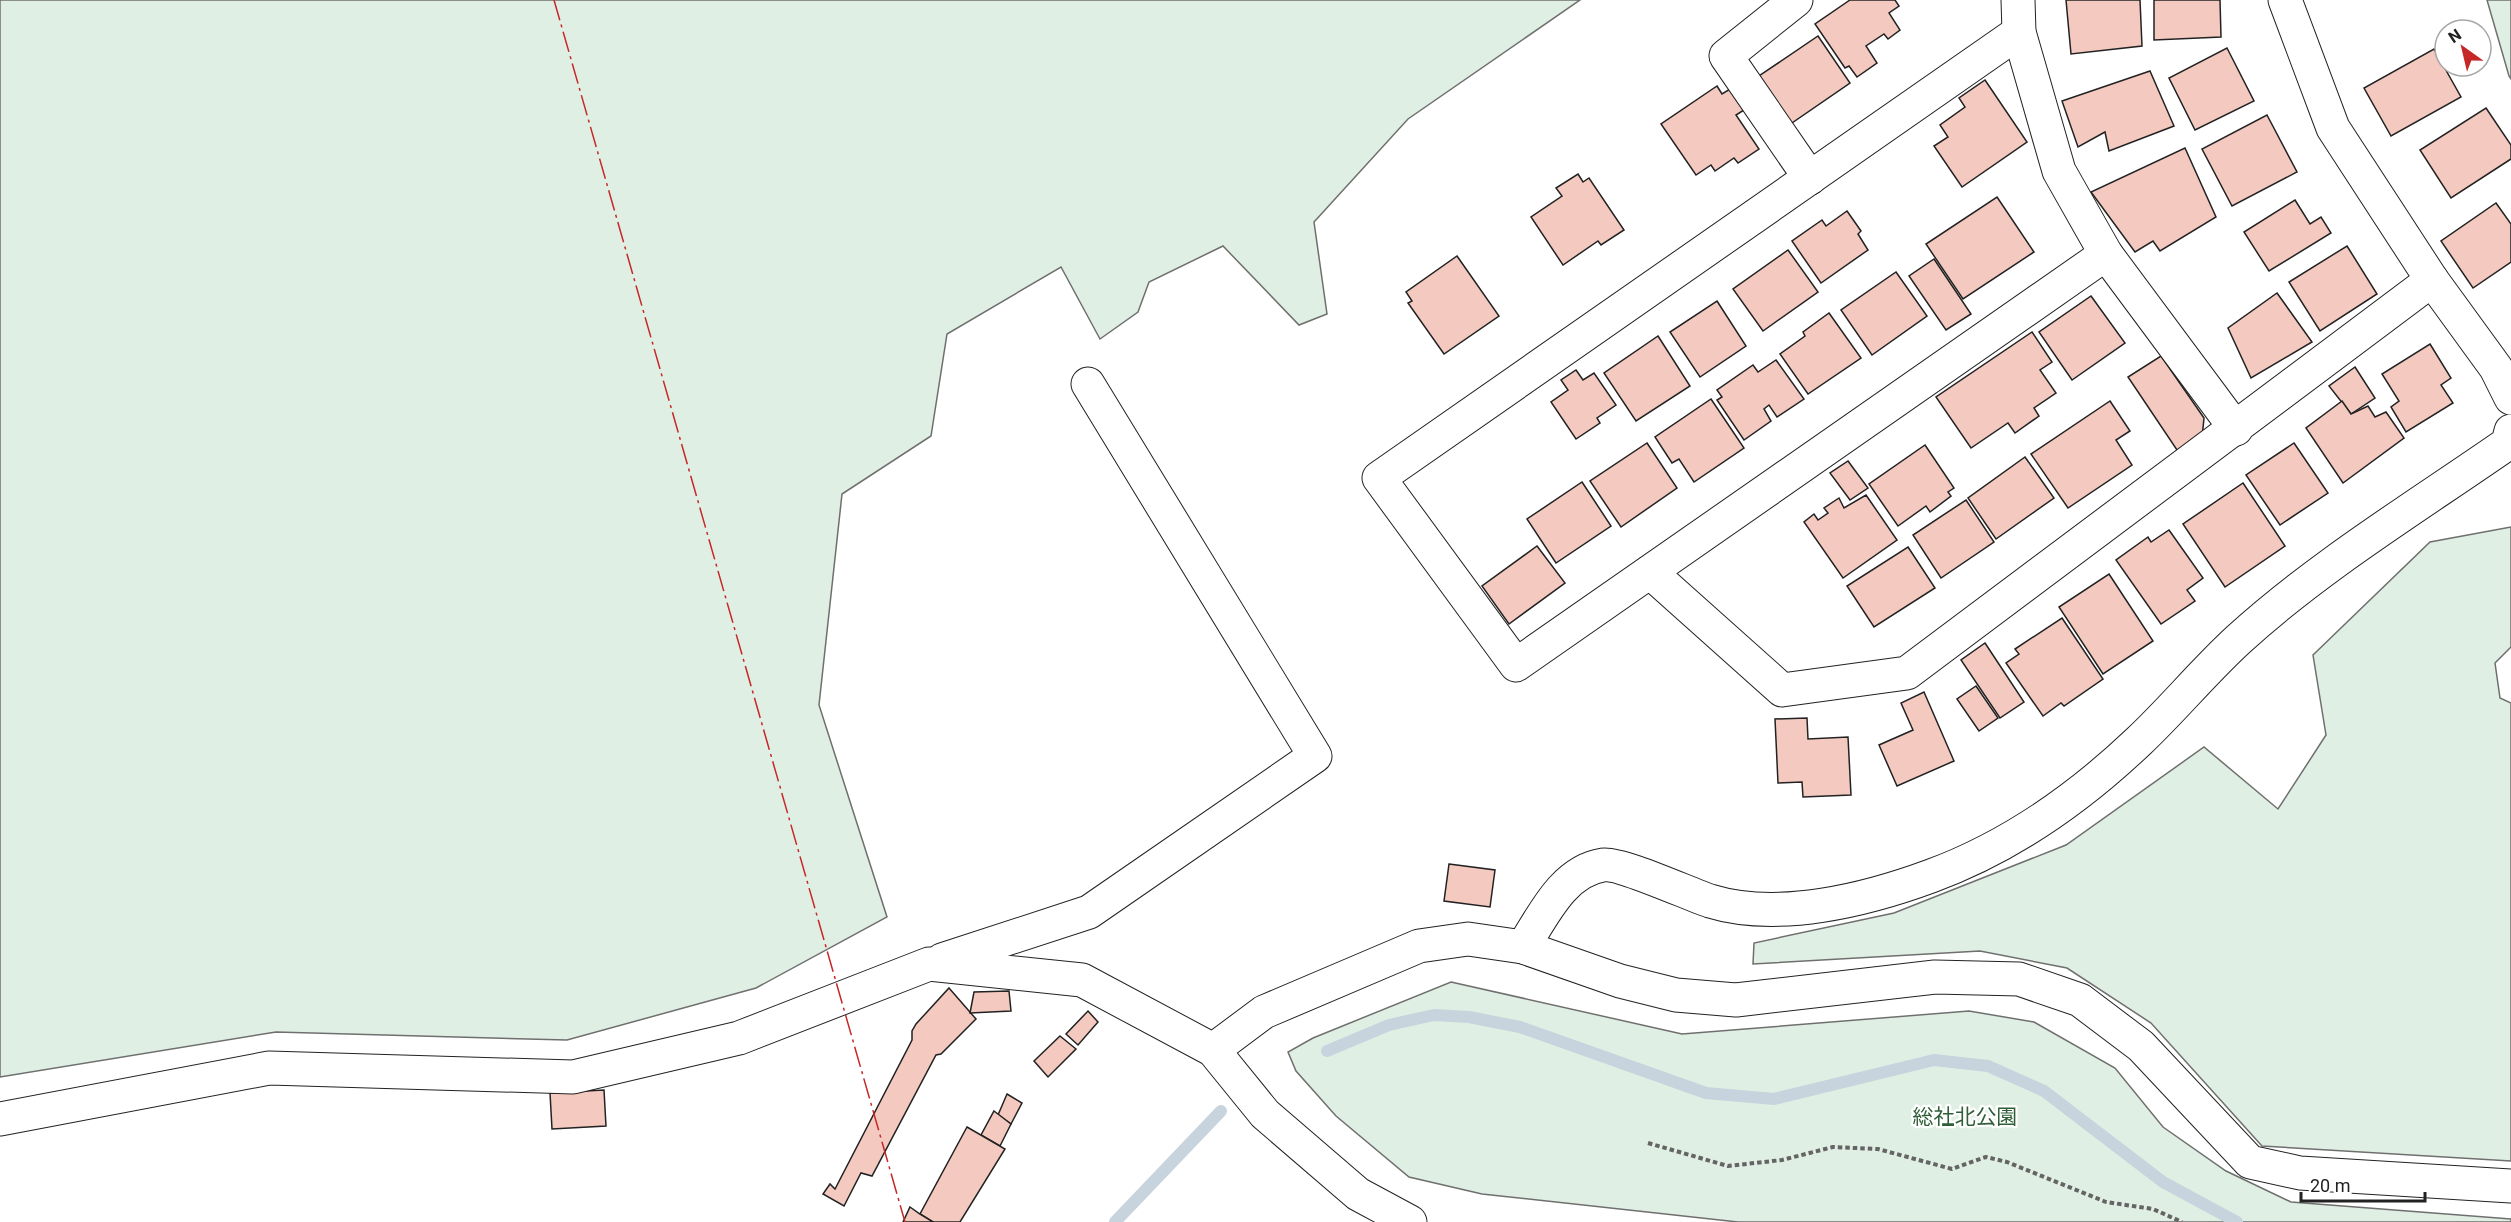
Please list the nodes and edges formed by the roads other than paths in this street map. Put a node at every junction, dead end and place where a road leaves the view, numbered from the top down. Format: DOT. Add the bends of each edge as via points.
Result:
graph roads {
  1 [pos="1796,0"];
  2 [pos="2018,0"];
  3 [pos="2285,0"];
  4 [pos="2019,32"];
  5 [pos="1810,178"];
  6 [pos="2106,254"];
  7 [pos="2432,280"];
  8 [pos="1088,384"];
  9 [pos="2511,398"];
  10 [pos="2235,429"];
  11 [pos="2511,431"];
  12 [pos="1650,573"];
  13 [pos="1523,947"];
  14 [pos="929,964"];
  15 [pos="1213,1050"];
  16 [pos="0,1119"];
  17 [pos="2511,1186"];
  18 [pos="1410,1222"];
  1 -- 5 [label="street" via="1726,56"];
  2 -- 4 [label="street"];
  3 -- 7 [label="street" via="2333,128"];
  4 -- 5 [label="street"];
  4 -- 6 [label="street" via="2059,171"];
  5 -- 12 [label="street" via="1379,478 1516,665"];
  6 -- 10 [label="street"];
  6 -- 12 [label="street"];
  7 -- 9 [label="street" via="2496,368"];
  7 -- 10 [label="street"];
  8 -- 14 [label="street" via="1315,756 1089,912"];
  10 -- 12 [label="street" via="1907,674 1782,690"];
  11 -- 13 [label="street" via="2508,443 2313,579 2239,639 2085,790 2026,832 1932,875 1844,903 1769,910 1713,902 1605,864 1575,875"];
  13 -- 15 [label="street" via="1468,939 1419,946 1264,1012"];
  13 -- 17 [label="street" via="1631,984 1676,995 1736,1000 1935,977 2019,980 2080,1000 2141,1046 2250,1162 2300,1173"];
  14 -- 15 [label="street" via="1082,980"];
  14 -- 16 [label="street" via="739,1038 573,1077 269,1068"];
  15 -- 18 [label="street" via="1265,1114 1358,1194"];
}
